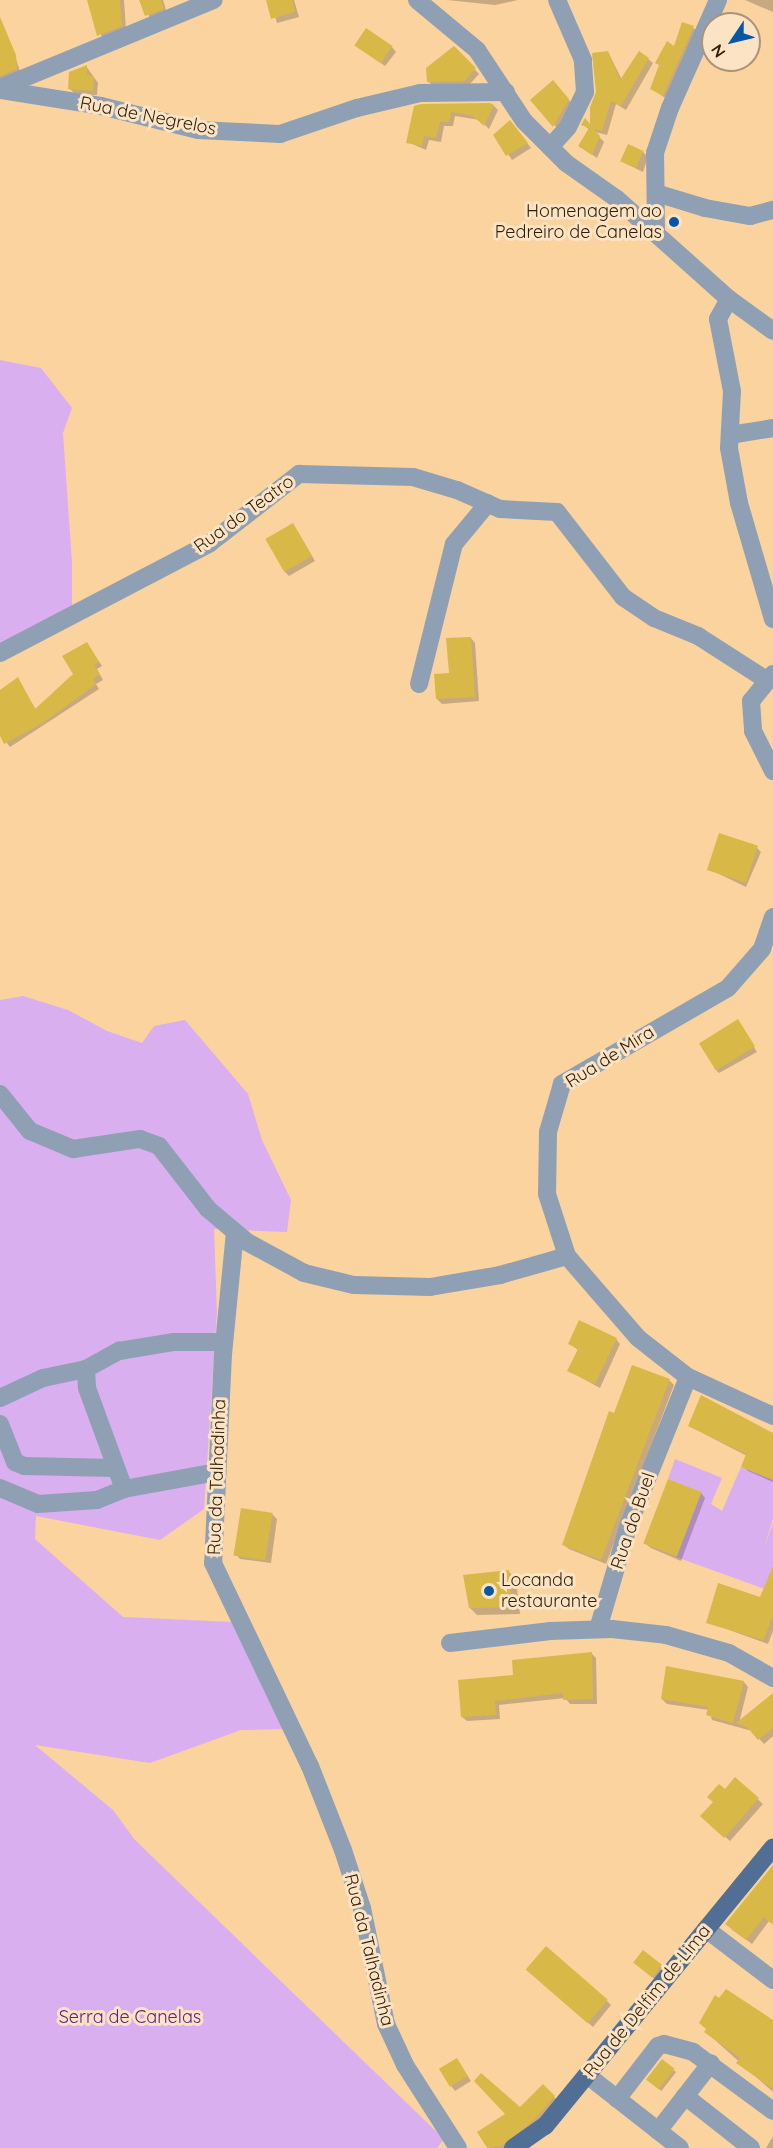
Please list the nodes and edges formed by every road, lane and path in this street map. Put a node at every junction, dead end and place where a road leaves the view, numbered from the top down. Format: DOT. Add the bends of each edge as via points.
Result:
graph roads {
  1 [pos="214,0"];
  2 [pos="417,0"];
  3 [pos="557,0"];
  4 [pos="718,0"];
  5 [pos="0,89"];
  6 [pos="506,92"];
  7 [pos="551,146"];
  8 [pos="656,193"];
  9 [pos="773,210"];
  10 [pos="656,231"];
  11 [pos="729,299"];
  12 [pos="773,331"];
  13 [pos="773,428"];
  14 [pos="730,435"];
  15 [pos="488,503"];
  16 [pos="773,619"];
  17 [pos="0,652"];
  18 [pos="769,677"];
  19 [pos="419,684"];
  20 [pos="773,771"];
  21 [pos="773,917"];
  22 [pos="0,1094"];
  23 [pos="235,1232"];
  24 [pos="567,1257"];
  25 [pos="224,1342"];
  26 [pos="86,1369"];
  27 [pos="688,1377"];
  28 [pos="0,1398"];
  29 [pos="773,1416"];
  30 [pos="0,1424"];
  31 [pos="114,1468"];
  32 [pos="217,1472"];
  33 [pos="0,1488"];
  34 [pos="124,1489"];
  35 [pos="598,1629"];
  36 [pos="450,1643"];
  37 [pos="773,1678"];
  38 [pos="773,1847"];
  39 [pos="706,1929"];
  40 [pos="773,1980"];
  41 [pos="711,2063"];
  42 [pos="587,2075"];
  43 [pos="685,2096"];
  44 [pos="617,2099"];
  45 [pos="773,2111"];
  46 [pos="658,2131"];
  47 [pos="458,2148"];
  48 [pos="513,2148"];
  49 [pos="680,2148"];
  50 [pos="751,2148"];
  1 -- 5 [label="street"];
  2 -- 6 [label="street" via="477,50"];
  3 -- 7 [label="street" via="584,60 585,92 568,127"];
  4 -- 8 [label="street" via="670,108 655,153"];
  5 -- 6 [label="street, Rua de Negrelos" via="101,106 198,130 280,134 357,108 420,93"];
  6 -- 7 [label="street" via="524,121"];
  7 -- 10 [label="street" via="566,163"];
  8 -- 9 [label="street" via="750,216"];
  8 -- 10 [label="street"];
  10 -- 11 [label="street"];
  11 -- 12 [label="street"];
  11 -- 14 [label="street" via="718,319 732,390"];
  13 -- 14 [label="street"];
  14 -- 16 [label="street" via="739,503"];
  15 -- 17 [label="street, Rua do Teatro" via="413,477 299,474 210,543"];
  15 -- 18 [label="street, Rua do Teatro" via="500,509 557,512 623,597 654,618 698,636"];
  15 -- 19 [label="street" via="454,544"];
  18 -- 20 [label="street" via="751,701 753,731"];
  21 -- 24 [label="street, Rua de Mira" via="762,949 728,988 562,1084 548,1132 548,1194"];
  22 -- 23 [label="street" via="30,1131 73,1149 140,1139 159,1146 208,1209"];
  23 -- 24 [label="street" via="304,1273 354,1285 430,1287 500,1275"];
  23 -- 25 [label="street, Rua da Talhadinha"];
  24 -- 27 [label="street, Rua de Mira" via="638,1338"];
  25 -- 26 [label="street" via="174,1342 119,1351"];
  25 -- 32 [label="street, Rua da Talhadinha"];
  26 -- 28 [label="street" via="43,1378"];
  26 -- 31 [label="street" via="87,1388"];
  27 -- 29 [label="street, Rua de Mira"];
  27 -- 35 [label="street, Rua do Buel" via="629,1524"];
  30 -- 31 [label="street" via="15,1462 24,1466"];
  31 -- 34 [label="street"];
  32 -- 34 [label="street"];
  32 -- 47 [label="street, Rua da Talhadinha" via="213,1563 309,1766 343,1850 362,1908 386,2024 405,2065"];
  33 -- 34 [label="street" via="38,1504 97,1500"];
  35 -- 36 [label="street"];
  35 -- 37 [label="street" via="666,1635 729,1653"];
  38 -- 39 [label="main road, Rua de Delfim de Lima"];
  39 -- 40 [label="street"];
  39 -- 42 [label="main road, Rua de Delfim de Lima"];
  41 -- 43 [label="street"];
  41 -- 44 [label="street" via="677,2046 658,2046"];
  41 -- 45 [label="street"];
  42 -- 44 [label="street"];
  42 -- 48 [label="main road, Rua de Delfim de Lima" via="546,2126"];
  43 -- 46 [label="street"];
  43 -- 50 [label="street"];
  44 -- 46 [label="street"];
  46 -- 49 [label="street"];
}
